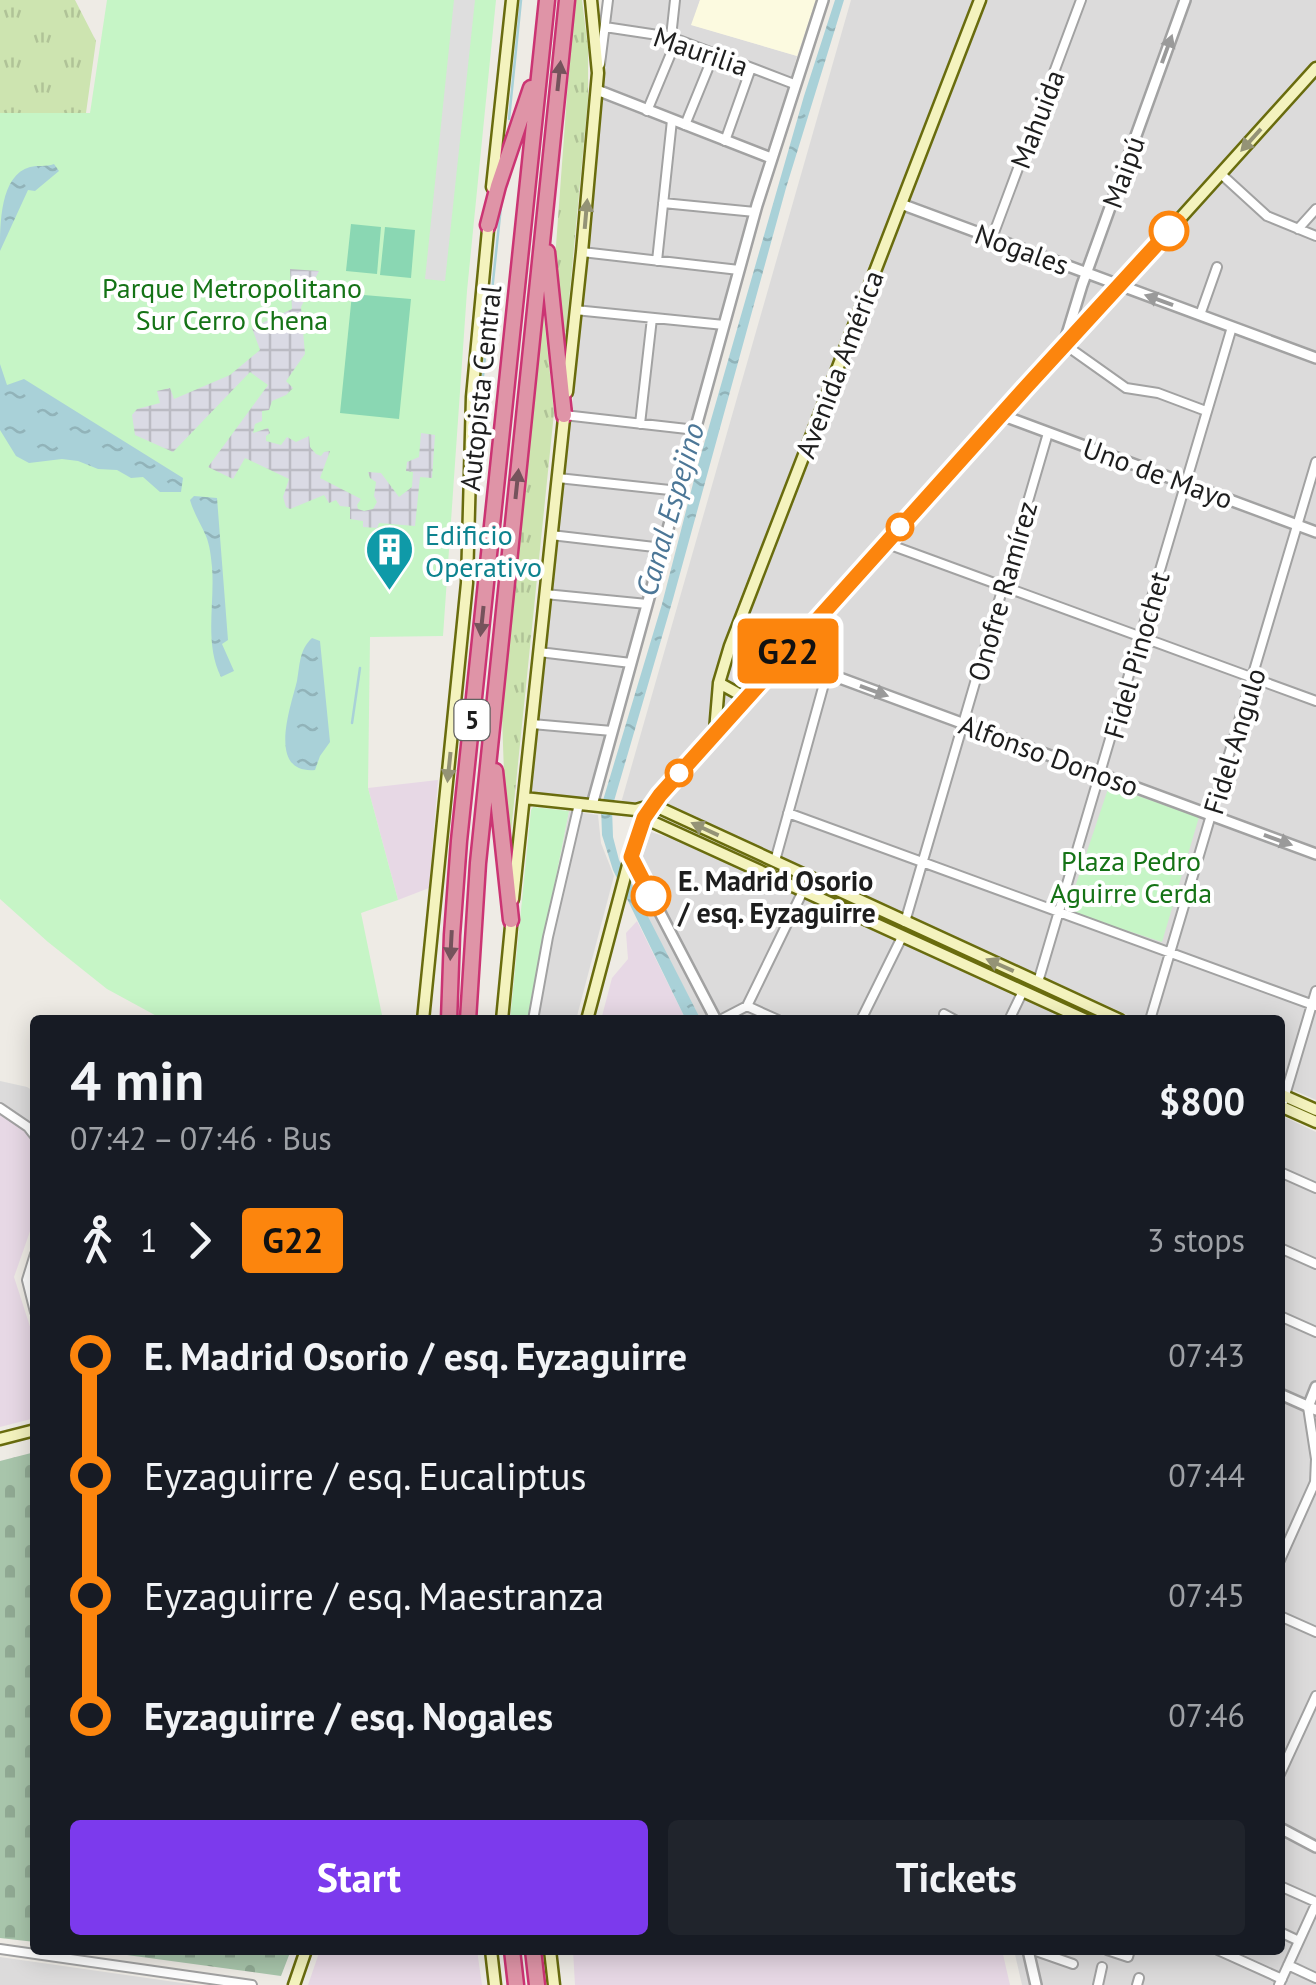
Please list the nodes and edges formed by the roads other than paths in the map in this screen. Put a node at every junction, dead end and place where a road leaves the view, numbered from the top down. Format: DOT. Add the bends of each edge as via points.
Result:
graph roads {
  1 [pos="512,0"];
  2 [pos="547,0"];
  3 [pos="567,0"];
  4 [pos="591,0"];
  5 [pos="608,0"];
  6 [pos="675,0"];
  7 [pos="823,0"];
  8 [pos="980,0"];
  9 [pos="1082,0"];
  10 [pos="1185,0"];
  11 [pos="605,27"];
  12 [pos="674,38"];
  13 [pos="543,44"];
  14 [pos="714,54"];
  15 [pos="751,68"];
  16 [pos="1316,68"];
  17 [pos="598,73"];
  18 [pos="794,84"];
  19 [pos="597,90"];
  20 [pos="648,111"];
  21 [pos="672,120"];
  22 [pos="686,126"];
  23 [pos="725,141"];
  24 [pos="771,158"];
  25 [pos="1221,174"];
  26 [pos="663,204"];
  27 [pos="901,204"];
  28 [pos="545,208"];
  29 [pos="1316,209"];
  30 [pos="755,212"];
  31 [pos="488,225"];
  32 [pos="1298,229"];
  33 [pos="1316,236"];
  34 [pos="992,238"];
  35 [pos="582,252"];
  36 [pos="657,261"];
  37 [pos="1218,267"];
  38 [pos="739,270"];
  39 [pos="1086,272"];
  40 [pos="1120,286"];
  41 [pos="575,310"];
  42 [pos="1200,315"];
  43 [pos="652,318"];
  44 [pos="724,326"];
  45 [pos="1232,327"];
  46 [pos="1064,344"];
  47 [pos="1316,358"];
  48 [pos="1206,411"];
  49 [pos="564,415"];
  50 [pos="1001,415"];
  51 [pos="640,424"];
  52 [pos="696,430"];
  53 [pos="1048,433"];
  54 [pos="1316,462"];
  55 [pos="558,478"];
  56 [pos="1186,484"];
  57 [pos="680,491"];
  58 [pos="1298,525"];
  59 [pos="1316,532"];
  60 [pos="552,535"];
  61 [pos="886,543"];
  62 [pos="663,548"];
  63 [pos="1003,588"];
  64 [pos="545,594"];
  65 [pos="647,604"];
  66 [pos="1141,636"];
  67 [pos="539,652"];
  68 [pos="783,657"];
  69 [pos="630,664"];
  70 [pos="827,673"];
  71 [pos="1253,678"];
  72 [pos="719,683"];
  73 [pos="746,698"];
  74 [pos="1316,701"];
  75 [pos="493,721"];
  76 [pos="532,724"];
  77 [pos="963,724"];
  78 [pos="612,731"];
  79 [pos="715,732"];
  80 [pos="1101,774"];
  81 [pos="524,798"];
  82 [pos="579,804"];
  83 [pos="653,805"];
  84 [pos="595,806"];
  85 [pos="788,813"];
  86 [pos="640,814"];
  87 [pos="1212,816"];
  88 [pos="1316,854"];
  89 [pos="629,862"];
  90 [pos="775,862"];
  91 [pos="923,862"];
  92 [pos="803,891"];
  93 [pos="1059,912"];
  94 [pos="511,920"];
  95 [pos="905,922"];
  96 [pos="902,936"];
  97 [pos="1170,953"];
  98 [pos="1038,982"];
  99 [pos="1316,990"];
  100 [pos="1023,991"];
  101 [pos="747,1006"];
  102 [pos="1314,1006"];
  103 [pos="424,1015"];
  104 [pos="448,1015"];
  105 [pos="468,1015"];
  106 [pos="502,1015"];
  107 [pos="534,1015"];
  108 [pos="588,1015"];
  109 [pos="715,1015"];
  110 [pos="728,1015"];
  111 [pos="767,1015"];
  112 [pos="863,1015"];
  113 [pos="1011,1015"];
  114 [pos="1073,1015"];
  115 [pos="1109,1015"];
  116 [pos="1151,1015"];
  117 [pos="1285,1094"];
  118 [pos="1285,1104"];
  119 [pos="1285,1105"];
  120 [pos="0,1108"];
  121 [pos="1316,1110"];
  122 [pos="1316,1122"];
  123 [pos="30,1130"];
  124 [pos="1285,1174"];
  125 [pos="1316,1188"];
  126 [pos="1285,1250"];
  127 [pos="1316,1264"];
  128 [pos="1285,1318"];
  129 [pos="1316,1332"];
  130 [pos="1316,1388"];
  131 [pos="1285,1396"];
  132 [pos="1312,1409"];
  133 [pos="30,1431"];
  134 [pos="0,1439"];
  135 [pos="1316,1481"];
  136 [pos="1285,1527"];
  137 [pos="1294,1530"];
  138 [pos="1285,1549"];
  139 [pos="1285,1618"];
  140 [pos="1316,1632"];
  141 [pos="1316,1696"];
  142 [pos="1285,1763"];
  143 [pos="1285,1830"];
  144 [pos="1316,1846"];
  145 [pos="1285,1888"];
  146 [pos="1316,1903"];
  147 [pos="1285,1934"];
  148 [pos="1299,1940"];
  149 [pos="0,1949"];
  150 [pos="30,1953"];
  151 [pos="42,1955"];
  152 [pos="304,1955"];
  153 [pos="492,1955"];
  154 [pos="513,1955"];
  155 [pos="534,1955"];
  156 [pos="551,1955"];
  157 [pos="1032,1955"];
  158 [pos="1046,1955"];
  159 [pos="1228,1955"];
  160 [pos="1073,1964"];
  161 [pos="1288,1965"];
  162 [pos="1102,1967"];
  163 [pos="1316,1978"];
  164 [pos="1280,1982"];
  165 [pos="252,1985"];
  166 [pos="294,1985"];
  167 [pos="495,1985"];
  168 [pos="516,1985"];
  169 [pos="537,1985"];
  170 [pos="554,1985"];
  171 [pos="1036,1985"];
  172 [pos="1098,1985"];
  1 -- 31 [label="main road"];
  2 -- 13 [label="highway, Autopista Central / 5"];
  28 -- 3 [label="highway, Autopista Central / 5, one-way"];
  4 -- 17 [label="main road"];
  5 -- 11 [label="street"];
  6 -- 12 [label="street"];
  7 -- 18 [label="street"];
  8 -- 27 [label="main road, Avenida América"];
  9 -- 34 [label="street, Mahuida"];
  39 -- 10 [label="street, Maipú, one-way"];
  11 -- 12 [label="street, Maurilia"];
  11 -- 17 [label="street"];
  12 -- 14 [label="street, Maurilia"];
  12 -- 20 [label="street"];
  13 -- 31 [label="highway"];
  13 -- 104 [label="highway, Autopista Central / 5, one-way" via="461,822"];
  14 -- 15 [label="street, Maurilia"];
  14 -- 22 [label="street"];
  15 -- 18 [label="street, Maurilia"];
  15 -- 23 [label="street"];
  16 -- 25 [label="main road, one-way"];
  17 -- 19 [label="main road"];
  18 -- 24 [label="street"];
  19 -- 20 [label="street"];
  35 -- 19 [label="main road, one-way"];
  20 -- 21 [label="street"];
  21 -- 22 [label="street"];
  21 -- 26 [label="street"];
  22 -- 23 [label="street"];
  23 -- 24 [label="street"];
  24 -- 30 [label="street"];
  25 -- 32 [label="street" via="1267,216"];
  25 -- 40 [label="main road"];
  26 -- 30 [label="street"];
  26 -- 36 [label="street"];
  27 -- 34 [label="street, Nogales"];
  27 -- 72 [label="main road, Avenida América"];
  28 -- 49 [label="highway"];
  75 -- 28 [label="highway, Autopista Central / 5, one-way"];
  29 -- 32 [label="street"];
  30 -- 38 [label="street"];
  31 -- 103 [label="main road, one-way" via="472,397 467,583"];
  32 -- 33 [label="street"];
  34 -- 39 [label="street, Nogales"];
  35 -- 36 [label="street"];
  35 -- 41 [label="main road"];
  36 -- 38 [label="street"];
  37 -- 42 [label="street"];
  38 -- 44 [label="street"];
  39 -- 40 [label="street, Nogales"];
  39 -- 46 [label="street, Maipú"];
  42 -- 40 [label="street, Nogales, one-way"];
  40 -- 46 [label="main road"];
  41 -- 43 [label="street"];
  41 -- 49 [label="main road"];
  42 -- 45 [label="street, Nogales"];
  43 -- 44 [label="street"];
  43 -- 51 [label="street"];
  44 -- 52 [label="street"];
  45 -- 47 [label="street, Nogales"];
  45 -- 48 [label="street, Fidel Pinochet"];
  46 -- 48 [label="street" via="1126,388"];
  46 -- 50 [label="main road"];
  48 -- 56 [label="street, Fidel Pinochet"];
  49 -- 51 [label="street"];
  49 -- 55 [label="main road"];
  50 -- 53 [label="street, Uno de Mayo"];
  50 -- 61 [label="main road"];
  51 -- 52 [label="street"];
  52 -- 57 [label="street"];
  53 -- 56 [label="street, Uno de Mayo"];
  53 -- 63 [label="street, Onofre Ramírez"];
  54 -- 58 [label="street, Fidel Angulo"];
  55 -- 57 [label="street"];
  55 -- 60 [label="main road"];
  56 -- 58 [label="street, Uno de Mayo"];
  56 -- 66 [label="street, Fidel Pinochet"];
  57 -- 62 [label="street"];
  58 -- 59 [label="street, Uno de Mayo"];
  58 -- 71 [label="street, Fidel Angulo"];
  60 -- 62 [label="street"];
  60 -- 64 [label="main road"];
  61 -- 63 [label="street"];
  61 -- 68 [label="main road"];
  62 -- 65 [label="street"];
  63 -- 66 [label="street"];
  63 -- 77 [label="street, Onofre Ramírez"];
  64 -- 65 [label="street"];
  64 -- 67 [label="main road"];
  65 -- 69 [label="street"];
  66 -- 71 [label="street"];
  66 -- 80 [label="street, Fidel Pinochet"];
  67 -- 69 [label="street"];
  67 -- 76 [label="main road"];
  68 -- 70 [label="street, Alfonso Donoso"];
  68 -- 73 [label="main road"];
  69 -- 78 [label="street"];
  70 -- 77 [label="street, Alfonso Donoso, one-way"];
  70 -- 85 [label="street"];
  71 -- 74 [label="street"];
  71 -- 87 [label="street, Fidel Angulo"];
  72 -- 73 [label="main road"];
  72 -- 79 [label="main road, Avenida América"];
  73 -- 79 [label="main road"];
  75 -- 94 [label="highway"];
  75 -- 105 [label="highway, Autopista Central / 5"];
  76 -- 78 [label="street"];
  76 -- 81 [label="main road"];
  77 -- 80 [label="street, Alfonso Donoso"];
  77 -- 91 [label="street, Onofre Ramírez"];
  78 -- 84 [label="street"];
  79 -- 83 [label="main road"];
  80 -- 87 [label="street, Alfonso Donoso"];
  80 -- 93 [label="street, Fidel Pinochet"];
  81 -- 82 [label="main road"];
  81 -- 94 [label="main road"];
  82 -- 84 [label="main road"];
  82 -- 107 [label="street"];
  83 -- 86 [label="main road"];
  90 -- 83 [label="main road, one-way"];
  84 -- 86 [label="main road"];
  85 -- 90 [label="street"];
  85 -- 91 [label="street"];
  86 -- 89 [label="main road"];
  86 -- 92 [label="main road"];
  87 -- 88 [label="street, Alfonso Donoso, one-way"];
  87 -- 97 [label="street, Fidel Angulo"];
  89 -- 108 [label="main road"];
  89 -- 109 [label="street"];
  90 -- 95 [label="main road"];
  91 -- 93 [label="street"];
  91 -- 95 [label="street, Onofre Ramírez"];
  92 -- 96 [label="main road"];
  92 -- 101 [label="street"];
  93 -- 97 [label="street"];
  93 -- 98 [label="street, Fidel Pinochet"];
  94 -- 106 [label="main road"];
  98 -- 95 [label="main road, one-way"];
  96 -- 100 [label="main road"];
  96 -- 112 [label="street"];
  97 -- 102 [label="street"];
  97 -- 116 [label="street, Fidel Angulo"];
  98 -- 115 [label="main road"];
  99 -- 102 [label="street"];
  100 -- 113 [label="street"];
  100 -- 114 [label="main road"];
  101 -- 110 [label="street"];
  101 -- 111 [label="street"];
  102 -- 117 [label="street"];
  118 -- 121 [label="main road"];
  119 -- 122 [label="main road"];
  120 -- 123 [label="street"];
  124 -- 125 [label="street"];
  126 -- 127 [label="street"];
  128 -- 129 [label="street"];
  130 -- 132 [label="street"];
  131 -- 132 [label="street"];
  132 -- 135 [label="street"];
  133 -- 134 [label="main road"];
  135 -- 137 [label="street"];
  136 -- 137 [label="street"];
  137 -- 138 [label="street"];
  139 -- 140 [label="street"];
  141 -- 142 [label="street"];
  143 -- 144 [label="street"];
  145 -- 146 [label="street"];
  146 -- 148 [label="street"];
  147 -- 148 [label="street"];
  148 -- 161 [label="street"];
  149 -- 150 [label="street"];
  151 -- 165 [label="street"];
  152 -- 166 [label="main road"];
  153 -- 167 [label="main road"];
  154 -- 168 [label="highway"];
  155 -- 169 [label="highway"];
  156 -- 170 [label="main road"];
  157 -- 171 [label="street"];
  158 -- 160 [label="street"];
  159 -- 164 [label="street"];
  161 -- 163 [label="street"];
  161 -- 164 [label="street"];
  162 -- 172 [label="street"];
}
